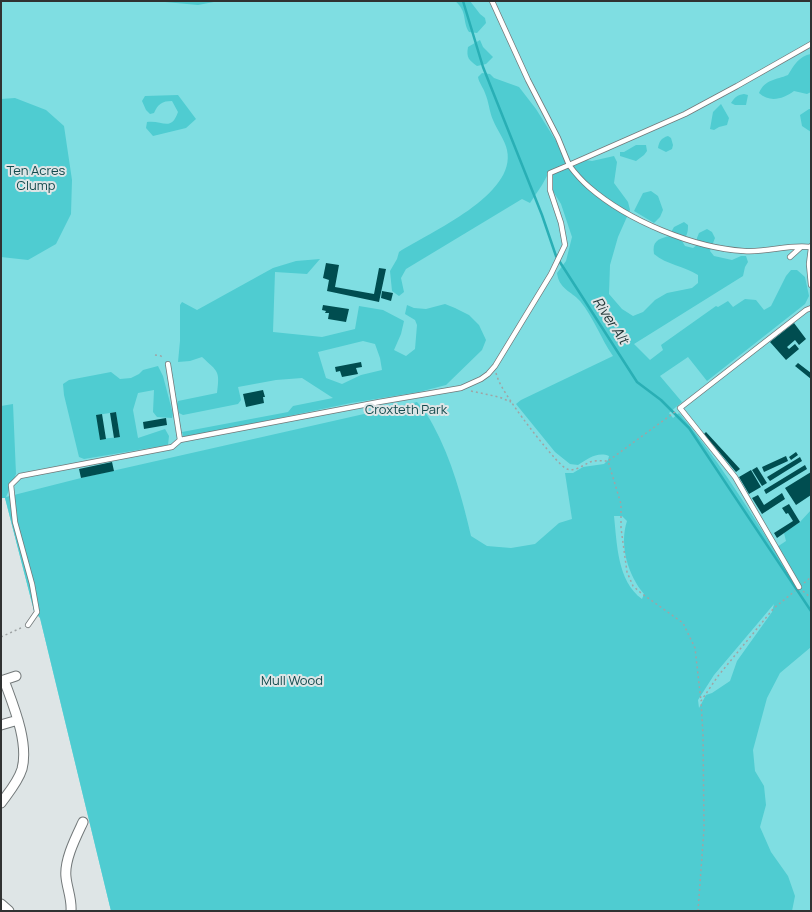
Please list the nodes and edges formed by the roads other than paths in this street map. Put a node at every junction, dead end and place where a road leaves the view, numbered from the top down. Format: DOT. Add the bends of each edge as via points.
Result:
graph roads {
  1 [pos="492,1"];
  2 [pos="811,44"];
  3 [pos="569,165"];
  4 [pos="811,247"];
  5 [pos="802,248"];
  6 [pos="790,257"];
  7 [pos="811,285"];
  8 [pos="811,308"];
  9 [pos="168,364"];
  10 [pos="180,440"];
  11 [pos="799,588"];
  12 [pos="28,625"];
  13 [pos="16,676"];
  14 [pos="3,680"];
  15 [pos="18,720"];
  16 [pos="1,725"];
  17 [pos="1,803"];
  18 [pos="83,822"];
  19 [pos="1,904"];
  20 [pos="9,911"];
  21 [pos="71,911"];
  1 -- 3 [label="lane"];
  2 -- 3 [label="lane" via="690,111"];
  3 -- 5 [label="lane" via="589,188 606,200 645,222 685,239 702,245 745,251 768,251 794,246"];
  3 -- 10 [label="lane" via="550,173 550,190 565,245 496,366 488,374 461,388"];
  4 -- 5 [label="lane"];
  4 -- 7 [label="lane"];
  5 -- 6 [label="lane"];
  8 -- 11 [label="lane" via="680,408 735,477"];
  9 -- 10 [label="lane"];
  10 -- 12 [label="lane" via="172,447 20,476 11,485 16,522 37,612"];
  13 -- 14 [label="street"];
  14 -- 15 [label="street"];
  15 -- 16 [label="street"];
  15 -- 17 [label="street" via="24,743 22,768"];
  18 -- 21 [label="street" via="69,855 66,875 72,901"];
  19 -- 20 [label="street"];
}
